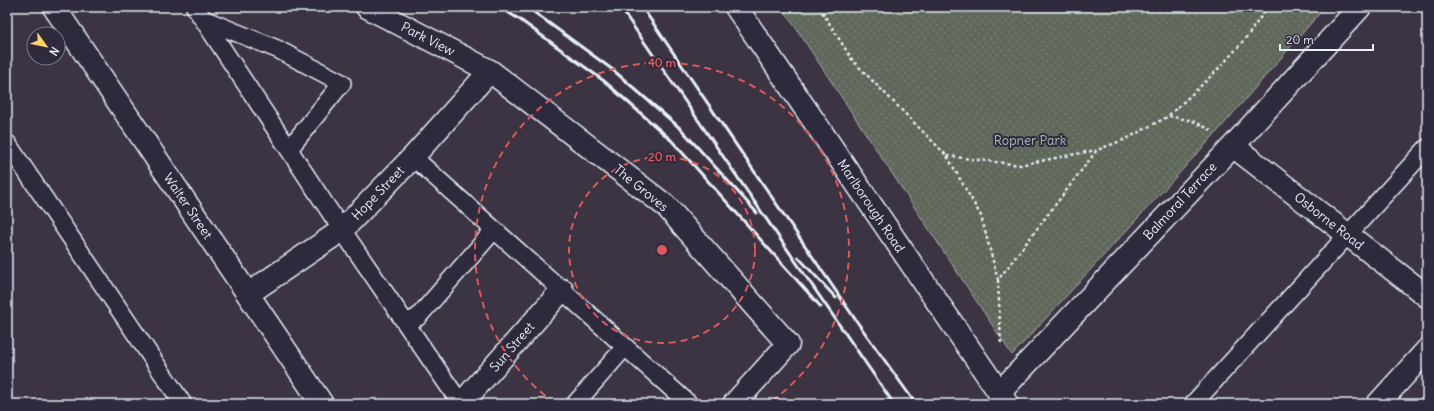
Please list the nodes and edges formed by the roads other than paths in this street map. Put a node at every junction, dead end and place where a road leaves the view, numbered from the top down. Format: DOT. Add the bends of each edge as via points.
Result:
graph roads {
  1 [pos="54,7"];
  2 [pos="367,7"];
  3 [pos="736,7"];
  4 [pos="1360,7"];
  5 [pos="199,13"];
  6 [pos="490,71"];
  7 [pos="7,143"];
  8 [pos="1232,146"];
  9 [pos="1427,148"];
  10 [pos="288,149"];
  11 [pos="413,157"];
  12 [pos="342,230"];
  13 [pos="494,230"];
  14 [pos="1347,236"];
  15 [pos="562,290"];
  16 [pos="248,294"];
  17 [pos="1427,296"];
  18 [pos="406,323"];
  19 [pos="625,347"];
  20 [pos="1427,350"];
  21 [pos="1003,399"];
  22 [pos="183,404"];
  23 [pos="322,404"];
  24 [pos="461,404"];
  25 [pos="575,404"];
  26 [pos="689,404"];
  27 [pos="734,404"];
  28 [pos="1193,404"];
  29 [pos="1378,404"];
  1 -- 16 [label="street, Walter Street"];
  2 -- 6 [label="street, Park View"];
  3 -- 21 [label="street, Marlborough Road"];
  4 -- 8 [label="street, Balmoral Terrace"];
  5 -- 10 [label="lane"];
  5 -- 10 [label="lane" via="342,83"];
  6 -- 11 [label="street, Hope Street"];
  6 -- 27 [label="street, The Groves" via="666,206 788,344"];
  7 -- 22 [label="lane"];
  8 -- 14 [label="street, Osborne Road"];
  8 -- 21 [label="street, Balmoral Terrace"];
  9 -- 14 [label="lane"];
  10 -- 12 [label="lane"];
  11 -- 12 [label="street, Hope Street"];
  11 -- 13 [label="lane"];
  12 -- 16 [label="street, Hope Street"];
  12 -- 18 [label="lane"];
  13 -- 15 [label="lane"];
  13 -- 18 [label="lane" via="418,317"];
  14 -- 17 [label="street, Osborne Road"];
  14 -- 28 [label="lane"];
  15 -- 19 [label="lane"];
  15 -- 24 [label="street, Sun Street"];
  16 -- 23 [label="street, Walter Street"];
  18 -- 24 [label="lane"];
  19 -- 25 [label="lane"];
  19 -- 26 [label="lane"];
  20 -- 29 [label="street"];
}
